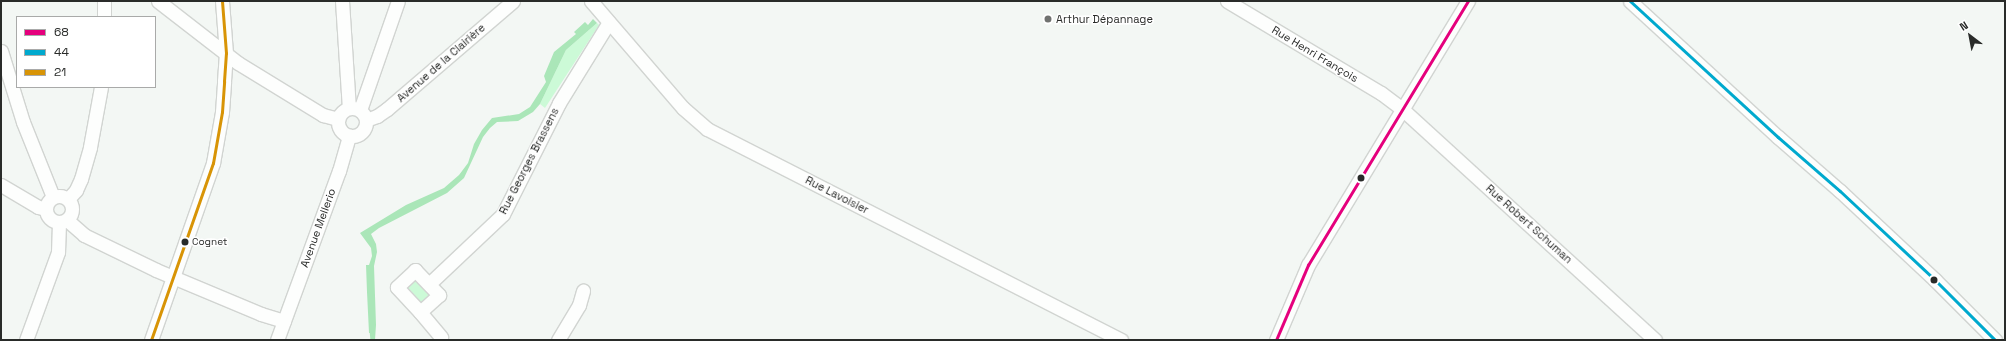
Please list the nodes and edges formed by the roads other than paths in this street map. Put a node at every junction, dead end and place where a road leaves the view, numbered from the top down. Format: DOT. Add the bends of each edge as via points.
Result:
graph roads {
  1 [pos="104,1"];
  2 [pos="158,1"];
  3 [pos="222,1"];
  4 [pos="342,1"];
  5 [pos="398,1"];
  6 [pos="513,1"];
  7 [pos="591,1"];
  8 [pos="1227,1"];
  9 [pos="1468,1"];
  10 [pos="1630,1"];
  11 [pos="104,16"];
  12 [pos="609,22"];
  13 [pos="1,51"];
  14 [pos="226,54"];
  15 [pos="101,88"];
  16 [pos="1401,108"];
  17 [pos="358,113"];
  18 [pos="338,119"];
  19 [pos="349,135"];
  20 [pos="1,185"];
  21 [pos="53,198"];
  22 [pos="68,199"];
  23 [pos="46,209"];
  24 [pos="63,222"];
  25 [pos="174,277"];
  26 [pos="429,284"];
  27 [pos="583,290"];
  28 [pos="420,312"];
  29 [pos="284,321"];
  30 [pos="441,337"];
  31 [pos="26,340"];
  32 [pos="151,340"];
  33 [pos="277,340"];
  34 [pos="285,340"];
  35 [pos="558,340"];
  36 [pos="1121,340"];
  37 [pos="1276,340"];
  38 [pos="1655,340"];
  39 [pos="1995,340"];
  1 -- 11 [label="street"];
  2 -- 14 [label="street"];
  3 -- 14 [label="street"];
  4 -- 17 [label="street"];
  5 -- 17 [label="street"];
  6 -- 17 [label="street, Avenue de la Clairière" via="387,109 377,116"];
  7 -- 12 [label="street, Rue Lavoisier"];
  8 -- 16 [label="street, Rue Henri François" via="1381,93"];
  9 -- 16 [label="street"];
  10 -- 39 [label="street" via="1840,191"];
  12 -- 26 [label="street, Rue Georges Brassens" via="559,103 503,214"];
  12 -- 36 [label="street, Rue Lavoisier" via="683,108 707,129"];
  13 -- 21 [label="street" via="23,122"];
  14 -- 18 [label="street" via="323,115"];
  14 -- 25 [label="street" via="222,112 213,163"];
  15 -- 22 [label="street" via="82,179"];
  16 -- 37 [label="street" via="1308,265"];
  16 -- 38 [label="street, Rue Robert Schuman"];
  17 -- 18 [label="street" via="342,112"];
  17 -- 19 [label="street" via="364,129 353,136"];
  18 -- 19 [label="street" via="342,131"];
  19 -- 29 [label="street, Avenue Mellerio" via="339,171"];
  20 -- 23 [label="street"];
  21 -- 22 [label="street" via="60,196"];
  21 -- 23 [label="street" via="48,202"];
  22 -- 24 [label="street" via="73,210"];
  23 -- 24 [label="street" via="51,220"];
  24 -- 25 [label="street" via="84,235"];
  24 -- 31 [label="street" via="58,252"];
  25 -- 29 [label="street"];
  25 -- 32 [label="street"];
  26 -- 28 [label="street" via="439,295"];
  26 -- 28 [label="street" via="415,270 397,287"];
  27 -- 35 [label="street" via="579,305"];
  28 -- 30 [label="street"];
  29 -- 33 [label="street, Avenue Mellerio"];
  29 -- 34 [label="street"];
}
